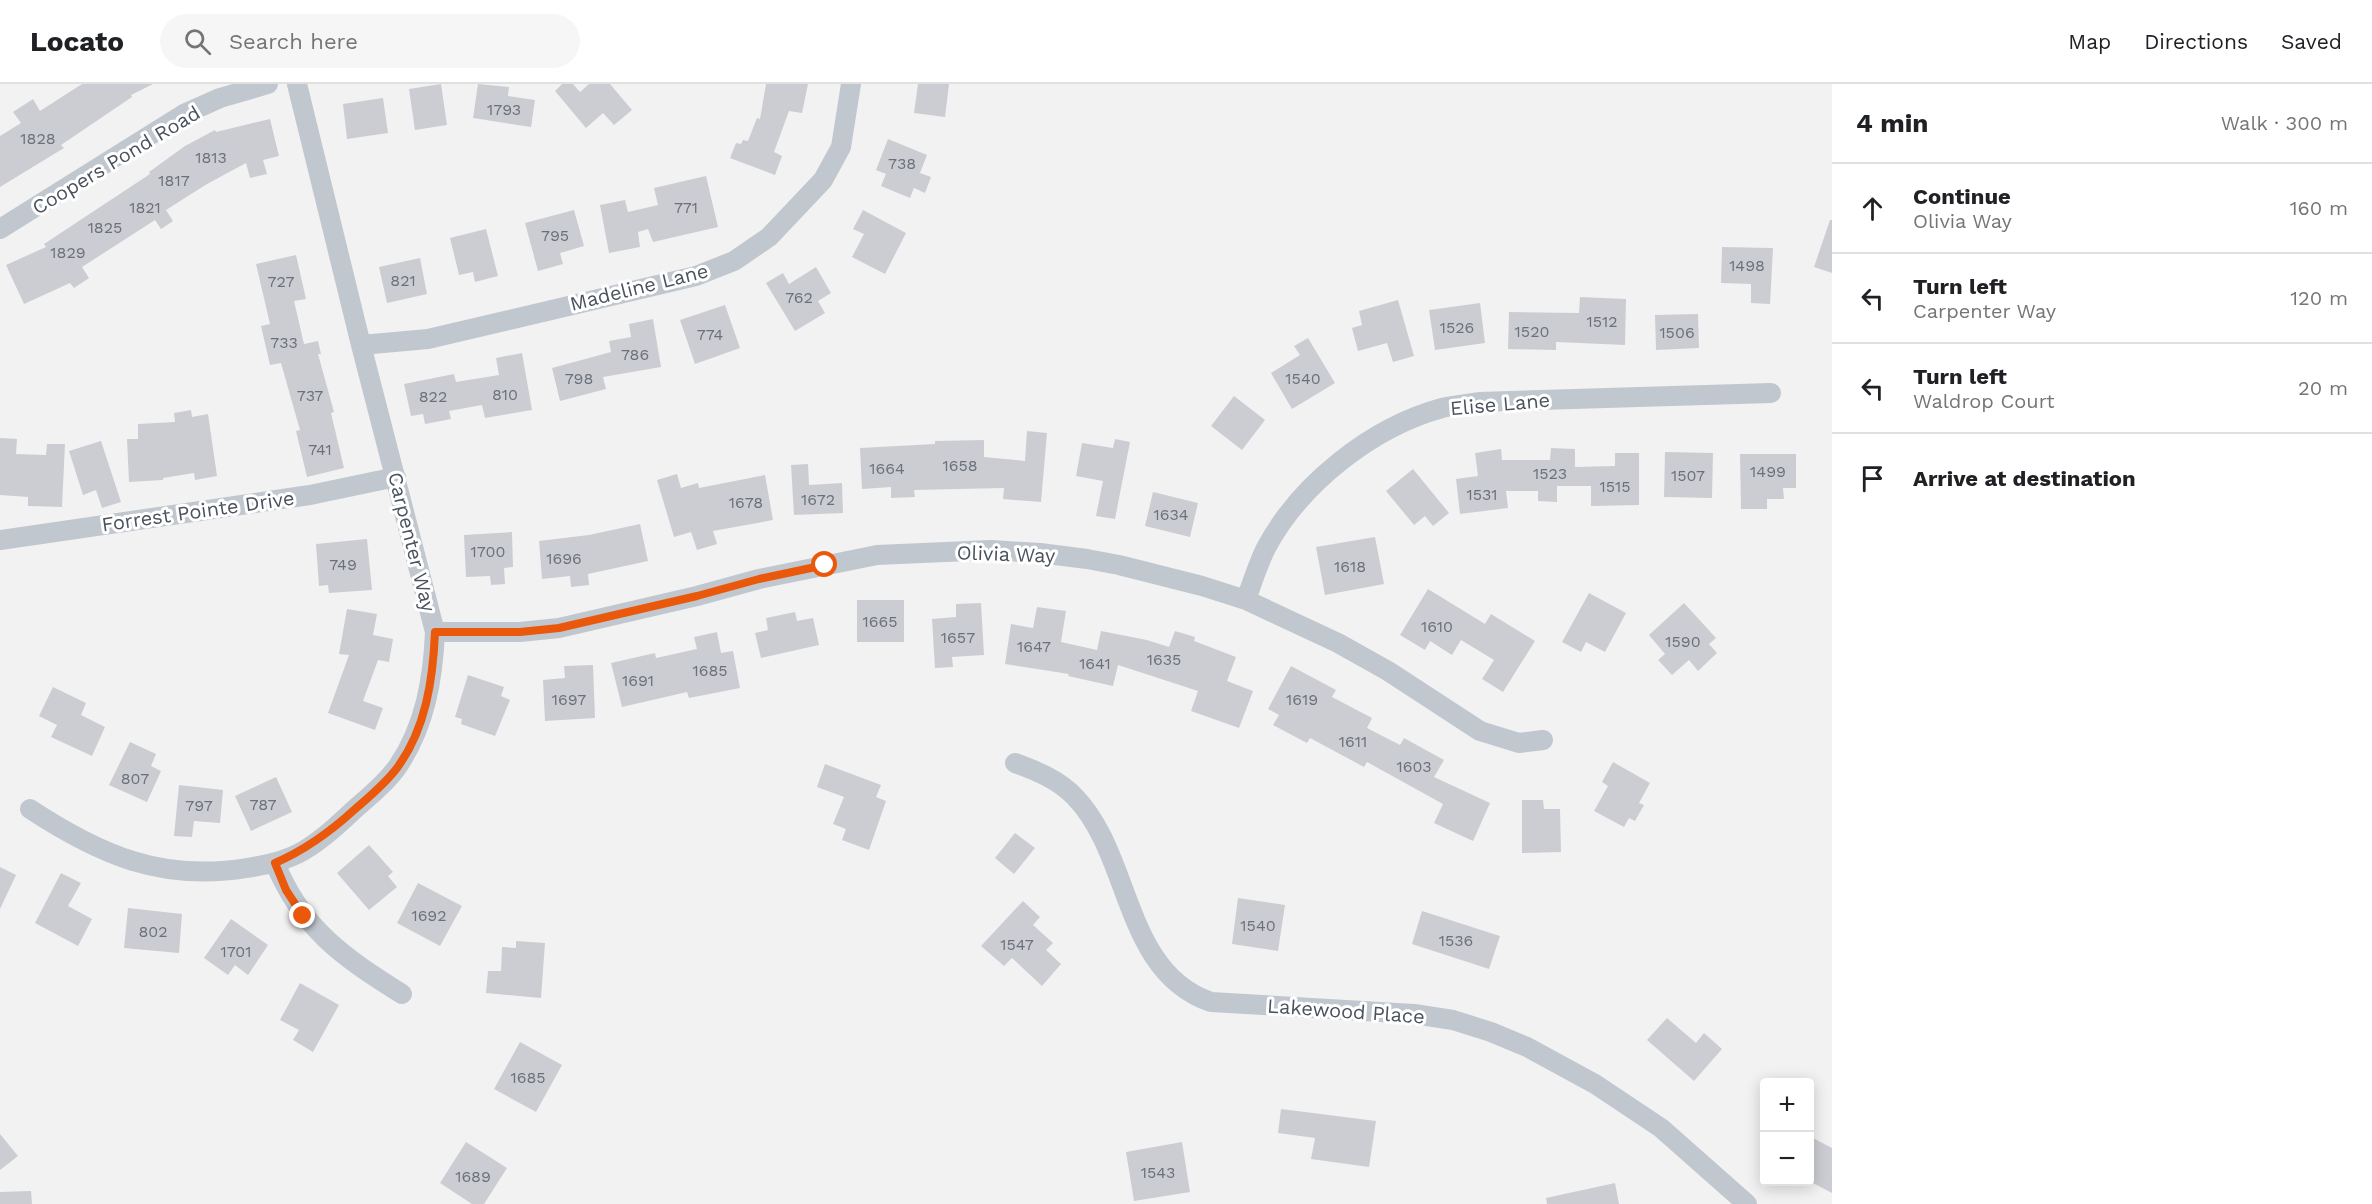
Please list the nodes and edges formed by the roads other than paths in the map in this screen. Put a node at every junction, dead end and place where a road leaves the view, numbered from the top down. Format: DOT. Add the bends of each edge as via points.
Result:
graph roads {
  1 [pos="268,84"];
  2 [pos="297,84"];
  3 [pos="851,84"];
  4 [pos="0,229"];
  5 [pos="361,345"];
  6 [pos="1772,393"];
  7 [pos="396,477"];
  8 [pos="0,540"];
  9 [pos="1246,600"];
  10 [pos="435,632"];
  11 [pos="1543,740"];
  12 [pos="1015,763"];
  13 [pos="30,809"];
  14 [pos="275,863"];
  15 [pos="402,993"];
  16 [pos="1747,1204"];
  1 -- 4 [label="street, Coopers Pond Road" via="184,114"];
  2 -- 5 [label="street, Carpenter Way"];
  3 -- 5 [label="street, Madeline Lane" via="841,147 824,180 769,237 734,261 696,276 428,339"];
  5 -- 7 [label="street, Carpenter Way"];
  6 -- 9 [label="street, Elise Lane" via="1479,402 1420,416 1368,441 1304,495 1266,549"];
  7 -- 8 [label="street, Forrest Pointe Drive" via="310,495"];
  7 -- 10 [label="street, Carpenter Way"];
  9 -- 10 [label="street, Olivia Way" via="1088,559 1015,551 943,552 877,555 825,565 559,628"];
  9 -- 11 [label="street, Olivia Way" via="1338,643 1480,731 1519,743"];
  10 -- 14 [label="street, Carpenter Way" via="427,701 397,767 336,827 302,851"];
  12 -- 16 [label="street, Lakewood Place" via="1058,782 1087,810 1157,961 1191,995 1211,1002 1414,1014 1453,1020 1491,1032 1595,1084 1661,1128"];
  13 -- 14 [label="street, Carpenter Way" via="58,828 131,862 197,872 225,872"];
  14 -- 15 [label="street" via="303,916 350,960"];
}
